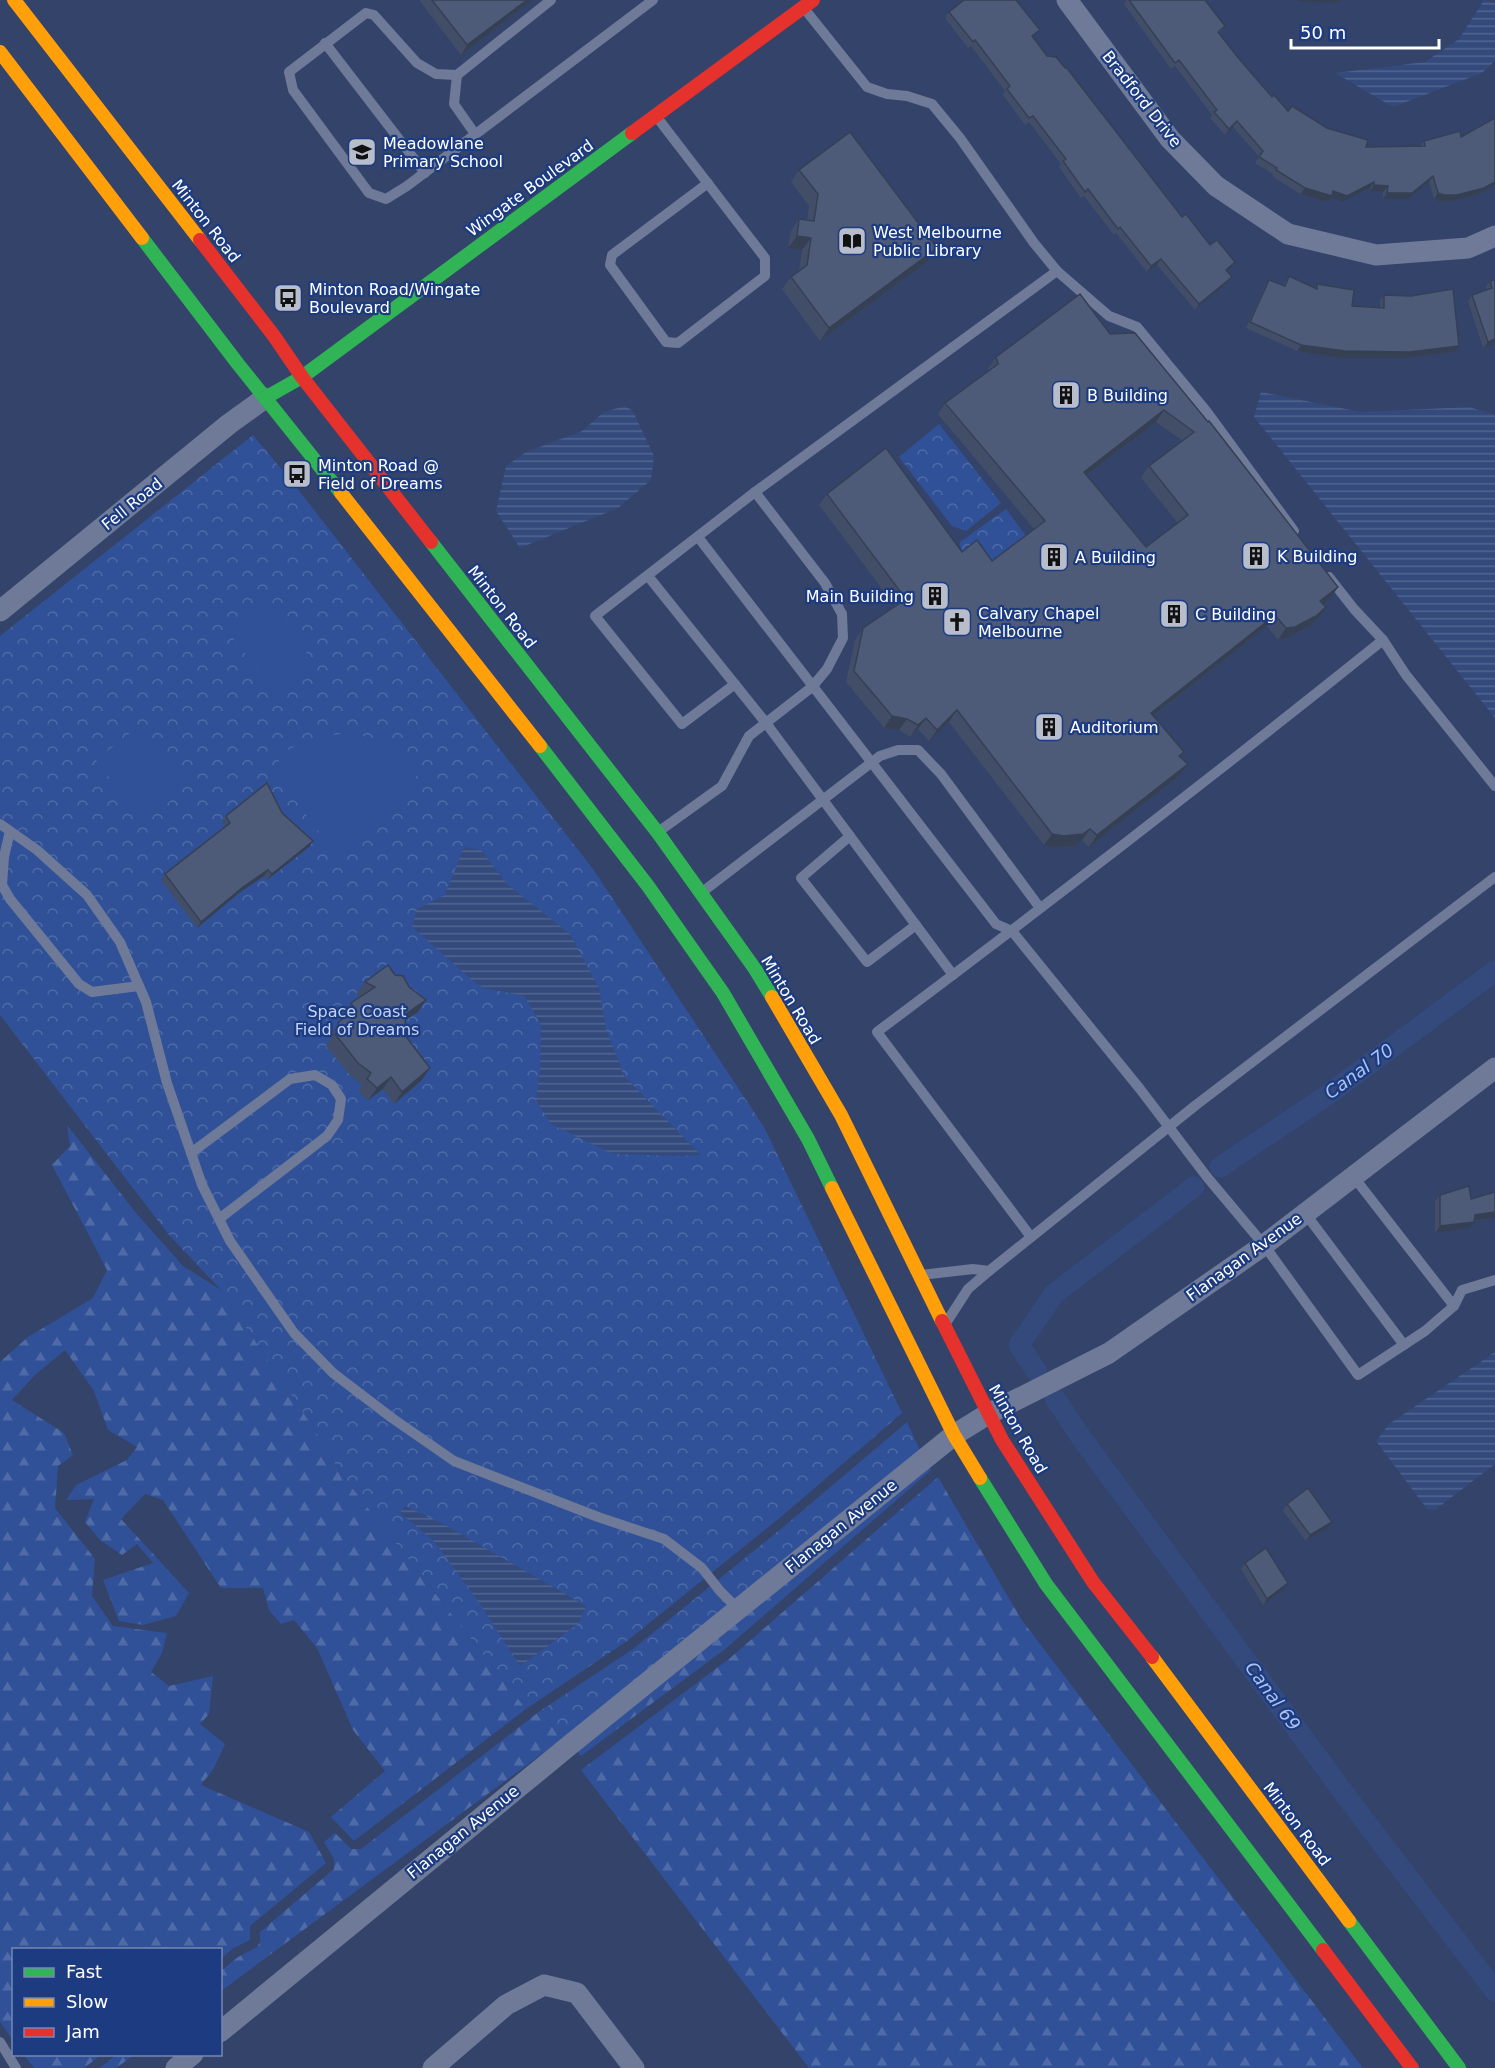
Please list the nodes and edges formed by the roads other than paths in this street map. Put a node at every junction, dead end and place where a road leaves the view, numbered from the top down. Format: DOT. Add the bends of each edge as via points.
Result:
graph roads {
  1 [pos="14,0"];
  2 [pos="551,0"];
  3 [pos="653,0"];
  4 [pos="1067,0"];
  5 [pos="808,4"];
  6 [pos="325,43"];
  7 [pos="0,52"];
  8 [pos="457,75"];
  9 [pos="656,116"];
  10 [pos="475,134"];
  11 [pos="425,172"];
  12 [pos="708,183"];
  13 [pos="1495,236"];
  14 [pos="1057,271"];
  15 [pos="302,377"];
  16 [pos="265,398"];
  17 [pos="755,492"];
  18 [pos="1298,536"];
  19 [pos="698,537"];
  20 [pos="1326,572"];
  21 [pos="648,576"];
  22 [pos="0,611"];
  23 [pos="1383,640"];
  24 [pos="735,684"];
  25 [pos="812,687"];
  26 [pos="766,723"];
  27 [pos="871,763"];
  28 [pos="1495,786"];
  29 [pos="823,800"];
  30 [pos="0,824"];
  31 [pos="10,831"];
  32 [pos="658,832"];
  33 [pos="850,836"];
  34 [pos="1495,877"];
  35 [pos="648,886"];
  36 [pos="701,893"];
  37 [pos="1040,908"];
  38 [pos="916,925"];
  39 [pos="1012,931"];
  40 [pos="953,975"];
  41 [pos="139,986"];
  42 [pos="1495,1070"];
  43 [pos="1169,1126"];
  44 [pos="191,1154"];
  45 [pos="1353,1176"];
  46 [pos="1305,1213"];
  47 [pos="219,1219"];
  48 [pos="1031,1237"];
  49 [pos="1264,1245"];
  50 [pos="989,1271"];
  51 [pos="919,1276"];
  52 [pos="1495,1280"];
  53 [pos="1454,1306"];
  54 [pos="944,1326"];
  55 [pos="1404,1345"];
  56 [pos="987,1414"];
  57 [pos="954,1435"];
  58 [pos="738,1609"];
  59 [pos="222,2029"];
  60 [pos="0,2042"];
  61 [pos="191,2056"];
  62 [pos="16,2068"];
  63 [pos="176,2068"];
  64 [pos="433,2068"];
  65 [pos="634,2068"];
  66 [pos="1412,2068"];
  67 [pos="1460,2068"];
  1 -- 15 [label="main road, Minton Road"];
  2 -- 8 [label="lane"];
  3 -- 10 [label="lane"];
  4 -- 13 [label="street, Bradford Drive" via="1170,139 1216,186 1288,234 1376,255 1468,248"];
  5 -- 9 [label="main road, Wingate Boulevard"];
  5 -- 14 [label="lane" via="867,87 932,104"];
  6 -- 8 [label="lane" via="366,14 374,15 417,63 436,74"];
  6 -- 11 [label="lane"];
  6 -- 11 [label="lane" via="289,72 293,90 369,193 386,199"];
  7 -- 16 [label="main road"];
  8 -- 10 [label="lane" via="454,105"];
  9 -- 12 [label="lane"];
  9 -- 15 [label="main road, Wingate Boulevard"];
  10 -- 11 [label="lane"];
  12 -- 12 [label="lane" via="765,258 765,276 678,343 666,342 610,266 612,255"];
  14 -- 17 [label="lane"];
  14 -- 18 [label="lane" via="1109,316 1137,327 1207,412"];
  15 -- 16 [label="main road, Wingate Boulevard"];
  15 -- 32 [label="main road, Minton Road"];
  16 -- 22 [label="street, Fell Road"];
  16 -- 35 [label="main road"];
  17 -- 19 [label="lane"];
  17 -- 25 [label="lane" via="825,583 842,614 843,638 827,669"];
  19 -- 21 [label="lane"];
  19 -- 25 [label="lane"];
  20 -- 23 [label="lane"];
  21 -- 24 [label="lane"];
  21 -- 24 [label="lane" via="595,616 682,724"];
  23 -- 28 [label="lane"];
  23 -- 37 [label="lane"];
  24 -- 26 [label="lane"];
  25 -- 26 [label="lane"];
  25 -- 27 [label="lane"];
  26 -- 29 [label="lane"];
  26 -- 32 [label="lane" via="749,736 722,786"];
  27 -- 29 [label="lane"];
  27 -- 37 [label="lane" via="898,750 918,750 941,774"];
  27 -- 39 [label="lane" via="996,924"];
  29 -- 33 [label="lane"];
  29 -- 36 [label="lane"];
  30 -- 31 [label="lane"];
  31 -- 41 [label="lane" via="87,895 120,942"];
  31 -- 41 [label="lane" via="2,885 79,984 92,992"];
  32 -- 35 [label="main road"];
  32 -- 36 [label="main road, Minton Road"];
  33 -- 38 [label="lane"];
  33 -- 38 [label="lane" via="801,878 867,962"];
  34 -- 43 [label="lane"];
  35 -- 36 [label="main road"];
  35 -- 57 [label="main road" via="723,993 808,1139"];
  36 -- 51 [label="main road, Minton Road" via="755,969 841,1115"];
  37 -- 39 [label="lane"];
  38 -- 40 [label="lane"];
  39 -- 40 [label="lane"];
  39 -- 43 [label="lane"];
  40 -- 48 [label="lane" via="877,1032"];
  41 -- 44 [label="lane"];
  42 -- 45 [label="street, Flanagan Avenue"];
  43 -- 48 [label="lane"];
  43 -- 49 [label="lane"];
  44 -- 47 [label="lane"];
  44 -- 47 [label="lane" via="290,1079 315,1075 332,1085 341,1099 338,1120 327,1136"];
  45 -- 46 [label="street, Flanagan Avenue"];
  45 -- 53 [label="lane"];
  46 -- 49 [label="street, Flanagan Avenue"];
  46 -- 55 [label="lane"];
  47 -- 58 [label="lane" via="294,1332 333,1373 392,1418 454,1461 664,1539 702,1568"];
  48 -- 50 [label="lane"];
  49 -- 55 [label="lane" via="1358,1375"];
  49 -- 56 [label="street, Flanagan Avenue" via="1109,1353"];
  50 -- 51 [label="lane" via="973,1269"];
  50 -- 54 [label="lane" via="968,1289"];
  51 -- 54 [label="main road, Minton Road"];
  52 -- 53 [label="lane" via="1462,1290"];
  53 -- 55 [label="lane"];
  54 -- 56 [label="main road, Minton Road"];
  56 -- 57 [label="street, Flanagan Avenue"];
  56 -- 67 [label="main road, Minton Road" via="1093,1582"];
  57 -- 58 [label="street, Flanagan Avenue"];
  57 -- 66 [label="main road" via="1046,1584"];
  58 -- 59 [label="street, Flanagan Avenue"];
  60 -- 62 [label="lane"];
  61 -- 63 [label="street"];
  64 -- 65 [label="street" via="506,2005 544,1985 576,1992"];
}
